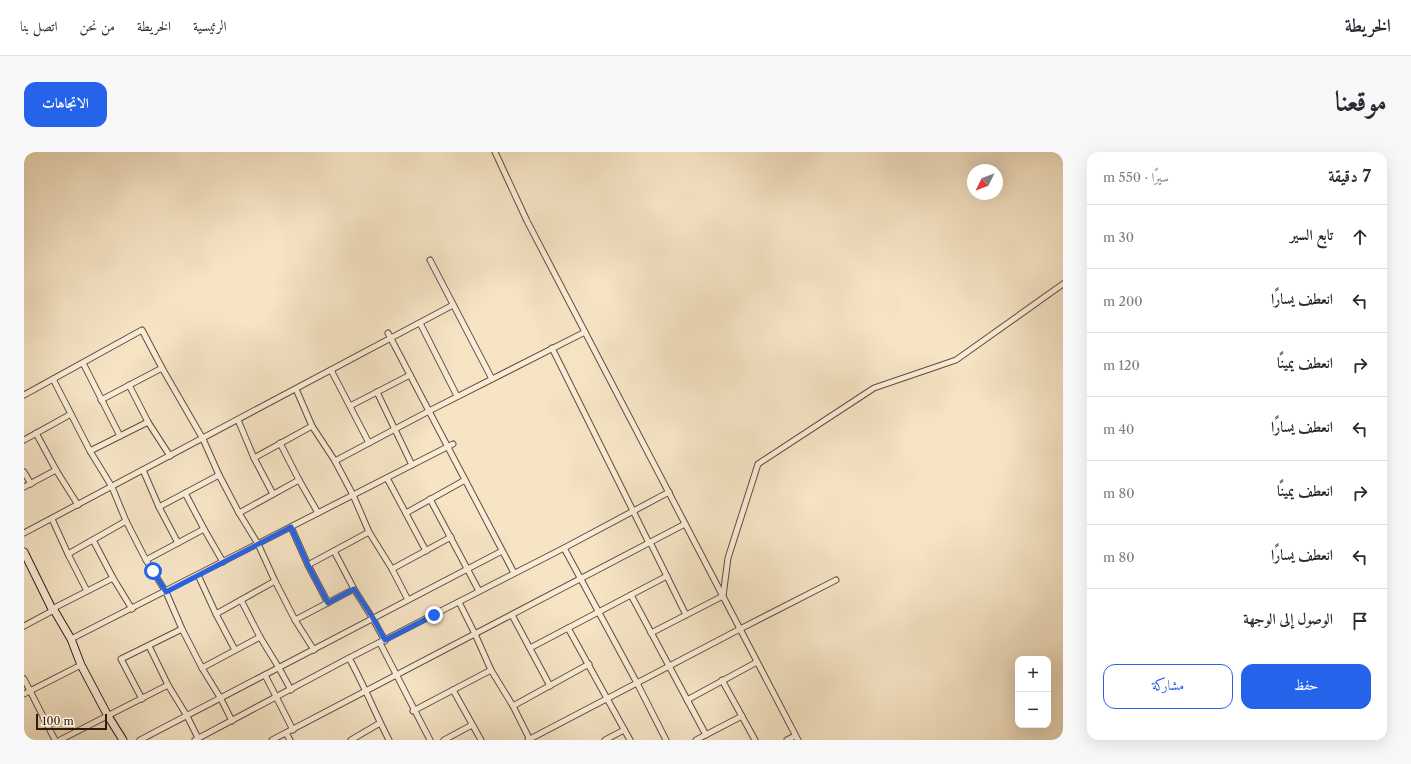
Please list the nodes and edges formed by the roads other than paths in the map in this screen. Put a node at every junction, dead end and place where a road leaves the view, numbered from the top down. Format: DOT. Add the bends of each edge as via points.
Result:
graph roads {
  1 [pos="495,152"];
  2 [pos="430,260"];
  3 [pos="1063,284"];
  4 [pos="453,305"];
  5 [pos="420,323"];
  6 [pos="585,332"];
  7 [pos="388,333"];
  8 [pos="391,338"];
  9 [pos="552,348"];
  10 [pos="82,363"];
  11 [pos="162,368"];
  12 [pos="331,370"];
  13 [pos="410,375"];
  14 [pos="53,379"];
  15 [pos="492,379"];
  16 [pos="129,386"];
  17 [pos="296,389"];
  18 [pos="377,392"];
  19 [pos="24,395"];
  20 [pos="457,396"];
  21 [pos="101,400"];
  22 [pos="350,406"];
  23 [pos="429,411"];
  24 [pos="71,414"];
  25 [pos="238,420"];
  26 [pos="148,422"];
  27 [pos="312,426"];
  28 [pos="394,429"];
  29 [pos="36,433"];
  30 [pos="120,436"];
  31 [pos="203,439"];
  32 [pos="24,440"];
  33 [pos="280,443"];
  34 [pos="369,443"];
  35 [pos="450,445"];
  36 [pos="90,451"];
  37 [pos="170,456"];
  38 [pos="254,458"];
  39 [pos="335,461"];
  40 [pos="412,465"];
  41 [pos="56,470"];
  42 [pos="143,470"];
  43 [pos="24,472"];
  44 [pos="219,475"];
  45 [pos="387,478"];
  46 [pos="299,480"];
  47 [pos="465,480"];
  48 [pos="31,484"];
  49 [pos="24,487"];
  50 [pos="112,487"];
  51 [pos="669,492"];
  52 [pos="185,493"];
  53 [pos="273,494"];
  54 [pos="353,495"];
  55 [pos="430,499"];
  56 [pos="78,505"];
  57 [pos="159,507"];
  58 [pos="633,511"];
  59 [pos="239,513"];
  60 [pos="318,513"];
  61 [pos="406,513"];
  62 [pos="52,519"];
  63 [pos="126,521"];
  64 [pos="684,524"];
  65 [pos="291,527"];
  66 [pos="204,530"];
  67 [pos="369,532"];
  68 [pos="24,533"];
  69 [pos="451,537"];
  70 [pos="93,540"];
  71 [pos="649,542"];
  72 [pos="178,543"];
  73 [pos="258,544"];
  74 [pos="564,548"];
  75 [pos="334,551"];
  76 [pos="426,551"];
  77 [pos="502,551"];
  78 [pos="24,552"];
  79 [pos="68,554"];
  80 [pos="146,560"];
  81 [pos="224,562"];
  82 [pos="26,564"];
  83 [pos="308,565"];
  84 [pos="392,569"];
  85 [pos="468,569"];
  86 [pos="514,573"];
  87 [pos="198,575"];
  88 [pos="667,576"];
  89 [pos="113,578"];
  90 [pos="580,578"];
  91 [pos="836,580"];
  92 [pos="275,581"];
  93 [pos="354,589"];
  94 [pos="87,591"];
  95 [pos="479,591"];
  96 [pos="166,592"];
  97 [pos="631,595"];
  98 [pos="723,596"];
  99 [pos="241,600"];
  100 [pos="408,600"];
  101 [pos="459,602"];
  102 [pos="328,603"];
  103 [pos="53,609"];
  104 [pos="132,609"];
  105 [pos="598,611"];
  106 [pos="216,614"];
  107 [pos="512,615"];
  108 [pos="686,615"];
  109 [pos="373,618"];
  110 [pos="295,620"];
  111 [pos="24,626"];
  112 [pos="568,628"];
  113 [pos="182,629"];
  114 [pos="740,629"];
  115 [pos="651,633"];
  116 [pos="475,634"];
  117 [pos="260,637"];
  118 [pos="71,639"];
  119 [pos="385,640"];
  120 [pos="380,643"];
  121 [pos="149,646"];
  122 [pos="530,648"];
  123 [pos="235,650"];
  124 [pos="314,650"];
  125 [pos="349,658"];
  126 [pos="757,662"];
  127 [pos="589,664"];
  128 [pos="81,665"];
  129 [pos="669,666"];
  130 [pos="202,668"];
  131 [pos="279,668"];
  132 [pos="491,670"];
  133 [pos="265,675"];
  134 [pos="397,675"];
  135 [pos="24,679"];
  136 [pos="722,680"];
  137 [pos="637,683"];
  138 [pos="168,685"];
  139 [pos="550,686"];
  140 [pos="290,690"];
  141 [pos="366,690"];
  142 [pos="453,690"];
  143 [pos="30,691"];
  144 [pos="24,694"];
  145 [pos="276,697"];
  146 [pos="607,698"];
  147 [pos="142,699"];
  148 [pos="221,699"];
  149 [pos="687,700"];
  150 [pos="513,706"];
  151 [pos="413,711"];
  152 [pos="108,716"];
  153 [pos="187,716"];
  154 [pos="742,716"];
  155 [pos="232,721"];
  156 [pos="380,723"];
  157 [pos="472,725"];
  158 [pos="293,730"];
  159 [pos="624,730"];
  160 [pos="286,733"];
  161 [pos="706,735"];
  162 [pos="797,738"];
  163 [pos="197,739"];
  164 [pos="55,740"];
  165 [pos="60,740"];
  166 [pos="123,740"];
  167 [pos="140,740"];
  168 [pos="272,740"];
  169 [pos="290,740"];
  170 [pos="351,740"];
  171 [pos="389,740"];
  172 [pos="430,740"];
  173 [pos="444,740"];
  174 [pos="481,740"];
  175 [pos="529,740"];
  176 [pos="605,740"];
  177 [pos="630,740"];
  178 [pos="666,740"];
  179 [pos="696,740"];
  180 [pos="755,740"];
  181 [pos="787,740"];
  1 -- 6 [label="street" via="527,221"];
  2 -- 4 [label="street"];
  3 -- 98 [label="street" via="956,360 874,388 758,464 728,558"];
  4 -- 5 [label="street"];
  4 -- 15 [label="street"];
  5 -- 8 [label="street"];
  5 -- 20 [label="street"];
  6 -- 9 [label="street"];
  6 -- 51 [label="street"];
  7 -- 8 [label="street"];
  8 -- 12 [label="street"];
  8 -- 13 [label="street"];
  9 -- 15 [label="street"];
  9 -- 58 [label="street"];
  10 -- 11 [label="street" via="142,330"];
  10 -- 14 [label="street"];
  10 -- 21 [label="street"];
  11 -- 16 [label="street"];
  11 -- 31 [label="street"];
  12 -- 17 [label="street"];
  12 -- 22 [label="street"];
  13 -- 18 [label="street"];
  13 -- 23 [label="street"];
  14 -- 19 [label="street"];
  14 -- 24 [label="street"];
  15 -- 20 [label="street"];
  16 -- 21 [label="street"];
  16 -- 26 [label="street"];
  17 -- 25 [label="street"];
  17 -- 27 [label="street"];
  18 -- 22 [label="street"];
  18 -- 28 [label="street"];
  20 -- 23 [label="street"];
  21 -- 30 [label="street"];
  22 -- 34 [label="street"];
  23 -- 28 [label="street"];
  23 -- 35 [label="street"];
  24 -- 29 [label="street"];
  24 -- 36 [label="street"];
  25 -- 31 [label="street"];
  25 -- 38 [label="street"];
  26 -- 30 [label="street"];
  26 -- 37 [label="street"];
  27 -- 33 [label="street"];
  27 -- 39 [label="street"];
  28 -- 34 [label="street"];
  28 -- 40 [label="street"];
  29 -- 32 [label="street"];
  29 -- 41 [label="street"];
  30 -- 36 [label="street"];
  31 -- 37 [label="street"];
  31 -- 44 [label="street"];
  33 -- 38 [label="street"];
  33 -- 46 [label="street"];
  34 -- 39 [label="street"];
  35 -- 40 [label="street"];
  35 -- 47 [label="street"];
  36 -- 50 [label="street"];
  37 -- 42 [label="street"];
  38 -- 53 [label="street"];
  39 -- 54 [label="street"];
  40 -- 45 [label="street"];
  41 -- 48 [label="street"];
  41 -- 56 [label="street"];
  42 -- 50 [label="street"];
  42 -- 57 [label="street"];
  43 -- 48 [label="street"];
  44 -- 52 [label="street"];
  44 -- 59 [label="street"];
  45 -- 54 [label="street"];
  45 -- 61 [label="street"];
  46 -- 53 [label="street"];
  46 -- 60 [label="street"];
  47 -- 55 [label="street"];
  47 -- 77 [label="street"];
  48 -- 49 [label="street"];
  50 -- 56 [label="street"];
  50 -- 63 [label="street"];
  51 -- 58 [label="street"];
  51 -- 64 [label="street"];
  52 -- 57 [label="street"];
  52 -- 66 [label="street"];
  53 -- 59 [label="street"];
  54 -- 60 [label="street"];
  54 -- 67 [label="street"];
  55 -- 61 [label="street"];
  55 -- 69 [label="street"];
  56 -- 62 [label="street"];
  57 -- 72 [label="street"];
  58 -- 71 [label="street"];
  58 -- 74 [label="street"];
  59 -- 73 [label="street"];
  60 -- 65 [label="street"];
  61 -- 76 [label="street"];
  62 -- 68 [label="street"];
  62 -- 79 [label="street"];
  63 -- 70 [label="street"];
  63 -- 80 [label="street"];
  64 -- 71 [label="street"];
  64 -- 98 [label="street"];
  65 -- 73 [label="street"];
  65 -- 83 [label="street"];
  66 -- 72 [label="street"];
  66 -- 81 [label="street"];
  67 -- 75 [label="street"];
  67 -- 84 [label="street"];
  69 -- 76 [label="street"];
  69 -- 85 [label="street"];
  70 -- 79 [label="street"];
  70 -- 89 [label="street"];
  71 -- 88 [label="street"];
  71 -- 90 [label="street"];
  72 -- 80 [label="street"];
  73 -- 81 [label="street"];
  73 -- 92 [label="street"];
  74 -- 86 [label="street"];
  74 -- 90 [label="street"];
  75 -- 83 [label="street"];
  75 -- 93 [label="street"];
  76 -- 84 [label="street"];
  77 -- 85 [label="street"];
  77 -- 86 [label="street"];
  78 -- 82 [label="street"];
  79 -- 94 [label="street"];
  80 -- 96 [label="street"];
  81 -- 87 [label="street"];
  82 -- 103 [label="street"];
  83 -- 102 [label="street"];
  84 -- 100 [label="street"];
  85 -- 95 [label="street"];
  85 -- 100 [label="street"];
  86 -- 95 [label="street"];
  87 -- 96 [label="street"];
  87 -- 106 [label="street"];
  88 -- 97 [label="street"];
  88 -- 108 [label="street"];
  89 -- 94 [label="street"];
  89 -- 104 [label="street"];
  90 -- 105 [label="street"];
  90 -- 107 [label="street"];
  91 -- 114 [label="street"];
  92 -- 99 [label="street"];
  92 -- 110 [label="street"];
  93 -- 102 [label="street"];
  93 -- 109 [label="street"];
  94 -- 103 [label="street"];
  95 -- 101 [label="street"];
  96 -- 104 [label="street"];
  96 -- 113 [label="street"];
  97 -- 105 [label="street"];
  97 -- 115 [label="street"];
  98 -- 108 [label="street"];
  98 -- 114 [label="street"];
  99 -- 106 [label="street"];
  99 -- 117 [label="street"];
  100 -- 109 [label="street"];
  101 -- 116 [label="street"];
  101 -- 119 [label="street"];
  102 -- 110 [label="street"];
  103 -- 111 [label="street"];
  103 -- 118 [label="street"];
  104 -- 118 [label="street"];
  105 -- 112 [label="street"];
  105 -- 137 [label="street"];
  106 -- 123 [label="street"];
  107 -- 116 [label="street"];
  107 -- 122 [label="street"];
  108 -- 115 [label="street"];
  109 -- 119 [label="street"];
  109 -- 124 [label="street"];
  110 -- 124 [label="street"];
  112 -- 122 [label="street"];
  112 -- 127 [label="street"];
  113 -- 121 [label="street"];
  113 -- 130 [label="street"];
  114 -- 126 [label="street"];
  114 -- 129 [label="street"];
  115 -- 129 [label="street"];
  116 -- 132 [label="street"];
  116 -- 134 [label="street"];
  117 -- 123 [label="street"];
  117 -- 131 [label="street"];
  118 -- 128 [label="street"];
  119 -- 120 [label="street"];
  120 -- 125 [label="street"];
  120 -- 134 [label="street"];
  121 -- 138 [label="street"];
  121 -- 147 [label="street" via="121,659"];
  122 -- 139 [label="street"];
  123 -- 130 [label="street"];
  124 -- 131 [label="street"];
  125 -- 140 [label="street"];
  125 -- 141 [label="street"];
  126 -- 136 [label="street"];
  126 -- 162 [label="street"];
  127 -- 139 [label="street"];
  127 -- 146 [label="street"];
  128 -- 143 [label="street"];
  128 -- 152 [label="street"];
  129 -- 137 [label="street"];
  129 -- 149 [label="street"];
  130 -- 148 [label="street"];
  131 -- 133 [label="street"];
  131 -- 140 [label="street"];
  132 -- 142 [label="street"];
  132 -- 150 [label="street"];
  133 -- 145 [label="street"];
  133 -- 148 [label="street"];
  134 -- 141 [label="street"];
  134 -- 151 [label="street"];
  135 -- 143 [label="street"];
  136 -- 149 [label="street"];
  136 -- 154 [label="street"];
  137 -- 146 [label="street"];
  137 -- 178 [label="street"];
  138 -- 147 [label="street"];
  138 -- 153 [label="street"];
  139 -- 150 [label="street"];
  140 -- 145 [label="street"];
  141 -- 156 [label="street"];
  141 -- 158 [label="street"];
  142 -- 151 [label="street"];
  142 -- 157 [label="street"];
  143 -- 144 [label="street"];
  143 -- 164 [label="street"];
  145 -- 155 [label="street"];
  145 -- 158 [label="street"];
  146 -- 159 [label="street"];
  146 -- 175 [label="street"];
  147 -- 152 [label="street"];
  148 -- 153 [label="street"];
  148 -- 155 [label="street"];
  149 -- 161 [label="street"];
  150 -- 175 [label="street"];
  151 -- 172 [label="street"];
  152 -- 165 [label="street"];
  152 -- 166 [label="street"];
  153 -- 163 [label="street"];
  153 -- 167 [label="street"];
  154 -- 161 [label="street"];
  154 -- 180 [label="street"];
  155 -- 163 [label="street"];
  156 -- 170 [label="street"];
  156 -- 171 [label="street"];
  157 -- 173 [label="street"];
  157 -- 174 [label="street"];
  158 -- 160 [label="street"];
  159 -- 176 [label="street"];
  159 -- 177 [label="street"];
  160 -- 168 [label="street"];
  160 -- 169 [label="street"];
  161 -- 179 [label="street"];
  162 -- 181 [label="street"];
}
